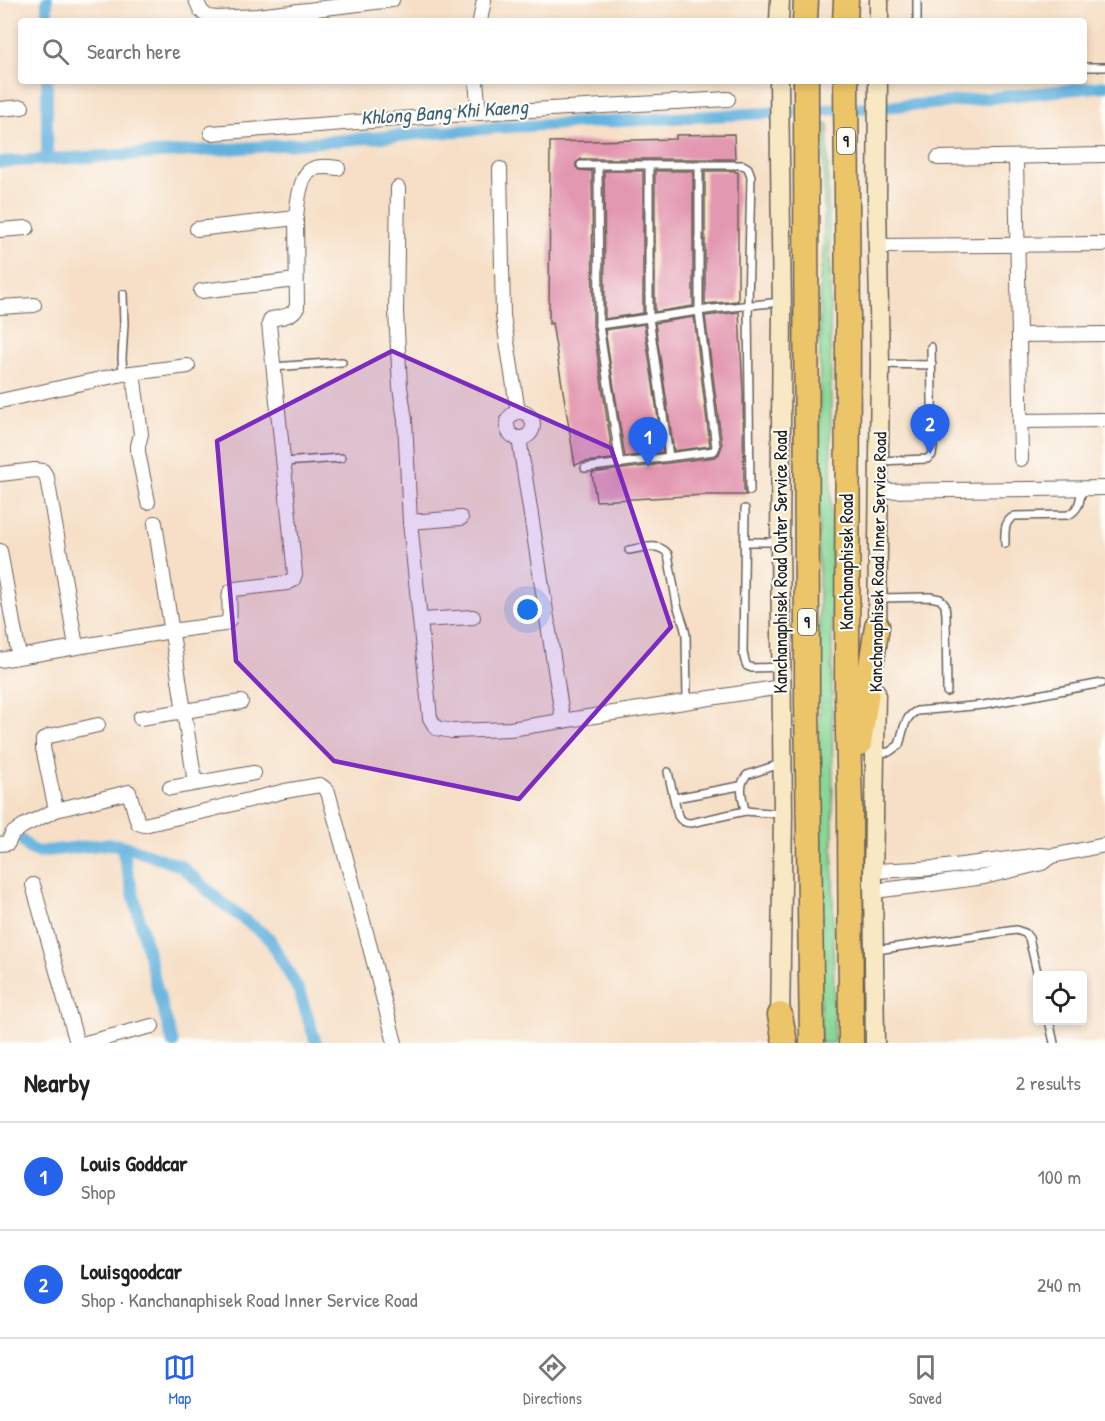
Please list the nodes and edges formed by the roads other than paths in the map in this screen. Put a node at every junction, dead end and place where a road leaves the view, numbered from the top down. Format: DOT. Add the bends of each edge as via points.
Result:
graph roads {
  1 [pos="196,0"];
  2 [pos="392,0"];
  3 [pos="484,0"];
  4 [pos="780,0"];
  5 [pos="806,0"];
  6 [pos="846,0"];
  7 [pos="879,0"];
  8 [pos="917,0"];
  9 [pos="481,18"];
  10 [pos="779,18"];
  11 [pos="806,18"];
  12 [pos="845,18"];
  13 [pos="879,18"];
  14 [pos="917,18"];
  15 [pos="1087,67"];
  16 [pos="1105,67"];
  17 [pos="476,84"];
  18 [pos="779,84"];
  19 [pos="806,84"];
  20 [pos="846,84"];
  21 [pos="878,84"];
  22 [pos="728,99"];
  23 [pos="22,107"];
  24 [pos="0,109"];
  25 [pos="479,113"];
  26 [pos="211,133"];
  27 [pos="1105,155"];
  28 [pos="1016,157"];
  29 [pos="938,158"];
  30 [pos="581,165"];
  31 [pos="598,165"];
  32 [pos="649,165"];
  33 [pos="699,165"];
  34 [pos="338,168"];
  35 [pos="500,169"];
  36 [pos="398,188"];
  37 [pos="296,218"];
  38 [pos="27,228"];
  39 [pos="197,229"];
  40 [pos="0,230"];
  41 [pos="1105,244"];
  42 [pos="1018,245"];
  43 [pos="878,246"];
  44 [pos="296,280"];
  45 [pos="201,291"];
  46 [pos="123,294"];
  47 [pos="782,302"];
  48 [pos="34,305"];
  49 [pos="748,305"];
  50 [pos="0,307"];
  51 [pos="699,311"];
  52 [pos="649,318"];
  53 [pos="599,325"];
  54 [pos="1105,334"];
  55 [pos="1019,335"];
  56 [pos="931,347"];
  57 [pos="342,362"];
  58 [pos="880,364"];
  59 [pos="932,365"];
  60 [pos="188,366"];
  61 [pos="273,367"];
  62 [pos="128,374"];
  63 [pos="0,401"];
  64 [pos="1105,420"];
  65 [pos="1020,421"];
  66 [pos="669,457"];
  67 [pos="342,458"];
  68 [pos="1021,459"];
  69 [pos="283,462"];
  70 [pos="879,462"];
  71 [pos="620,464"];
  72 [pos="585,468"];
  73 [pos="0,474"];
  74 [pos="1081,488"];
  75 [pos="1105,488"];
  76 [pos="750,491"];
  77 [pos="879,491"];
  78 [pos="148,502"];
  79 [pos="745,509"];
  80 [pos="461,518"];
  81 [pos="410,522"];
  82 [pos="155,523"];
  83 [pos="744,542"];
  84 [pos="780,542"];
  85 [pos="1005,544"];
  86 [pos="629,550"];
  87 [pos="0,551"];
  88 [pos="877,598"];
  89 [pos="472,617"];
  90 [pos="421,620"];
  91 [pos="877,626"];
  92 [pos="171,631"];
  93 [pos="76,646"];
  94 [pos="19,656"];
  95 [pos="0,660"];
  96 [pos="781,667"];
  97 [pos="1102,683"];
  98 [pos="781,687"];
  99 [pos="947,692"];
  100 [pos="687,701"];
  101 [pos="241,702"];
  102 [pos="183,710"];
  103 [pos="140,718"];
  104 [pos="563,720"];
  105 [pos="98,725"];
  106 [pos="875,753"];
  107 [pos="782,763"];
  108 [pos="668,772"];
  109 [pos="254,773"];
  110 [pos="195,783"];
  111 [pos="740,786"];
  112 [pos="170,788"];
  113 [pos="675,798"];
  114 [pos="850,803"];
  115 [pos="56,810"];
  116 [pos="745,811"];
  117 [pos="783,814"];
  118 [pos="0,844"];
  119 [pos="1105,845"];
  120 [pos="1052,856"];
  121 [pos="873,871"];
  122 [pos="33,885"];
  123 [pos="873,891"];
  124 [pos="873,950"];
  125 [pos="1037,971"];
  126 [pos="780,1015"];
  127 [pos="1050,1025"];
  128 [pos="152,1026"];
  129 [pos="77,1043"];
  130 [pos="85,1043"];
  131 [pos="394,1043"];
  132 [pos="780,1043"];
  133 [pos="785,1043"];
  134 [pos="812,1043"];
  135 [pos="851,1043"];
  136 [pos="875,1043"];
  137 [pos="1054,1043"];
  1 -- 2 [label="street" via="201,11 217,18"];
  3 -- 9 [label="street"];
  4 -- 10 [label="main road"];
  5 -- 11 [label="highway"];
  6 -- 12 [label="highway"];
  7 -- 13 [label="main road"];
  8 -- 14 [label="lane"];
  15 -- 16 [label="lane"];
  17 -- 25 [label="street"];
  18 -- 47 [label="main road, Kanchanaphisek Road Outer Service Road"];
  19 -- 134 [label="highway, 9"];
  20 -- 114 [label="highway, Kanchanaphisek Road / 9"];
  21 -- 43 [label="main road, Kanchanaphisek Road Inner Service Road"];
  22 -- 25 [label="street"];
  23 -- 24 [label="street"];
  25 -- 26 [label="street"];
  27 -- 28 [label="street"];
  28 -- 29 [label="street"];
  28 -- 42 [label="street"];
  30 -- 31 [label="lane"];
  31 -- 32 [label="lane"];
  31 -- 53 [label="lane"];
  32 -- 33 [label="lane"];
  32 -- 52 [label="lane"];
  33 -- 49 [label="lane" via="743,165 751,176"];
  33 -- 51 [label="lane"];
  34 -- 37 [label="street" via="310,170 300,192"];
  35 -- 104 [label="street" via="502,309 518,412 509,419 508,428 519,438"];
  36 -- 81 [label="street" via="396,312"];
  37 -- 39 [label="street"];
  37 -- 44 [label="street"];
  38 -- 40 [label="street"];
  41 -- 42 [label="street"];
  42 -- 43 [label="street"];
  42 -- 55 [label="street"];
  43 -- 58 [label="main road, Kanchanaphisek Road Inner Service Road"];
  44 -- 45 [label="street"];
  44 -- 61 [label="street" via="297,308 287,316 271,319 269,324"];
  46 -- 62 [label="lane" via="122,358"];
  47 -- 49 [label="lane"];
  47 -- 84 [label="main road, Kanchanaphisek Road Outer Service Road"];
  48 -- 50 [label="street"];
  49 -- 51 [label="lane"];
  49 -- 76 [label="lane"];
  51 -- 52 [label="lane"];
  51 -- 66 [label="lane" via="716,447 714,451"];
  52 -- 53 [label="lane"];
  52 -- 66 [label="lane"];
  53 -- 71 [label="lane"];
  54 -- 55 [label="street"];
  55 -- 65 [label="street"];
  56 -- 59 [label="lane"];
  57 -- 61 [label="lane"];
  58 -- 59 [label="lane"];
  58 -- 70 [label="main road, Kanchanaphisek Road Inner Service Road"];
  59 -- 70 [label="lane" via="932,455 927,459"];
  60 -- 62 [label="street"];
  61 -- 69 [label="street"];
  62 -- 63 [label="street"];
  62 -- 78 [label="street" via="141,434 138,452"];
  64 -- 65 [label="street"];
  65 -- 68 [label="street"];
  66 -- 71 [label="lane"];
  67 -- 69 [label="lane"];
  69 -- 92 [label="street" via="293,580 235,589 230,592 229,620 224,624"];
  70 -- 77 [label="main road, Kanchanaphisek Road Inner Service Road"];
  71 -- 72 [label="lane"];
  73 -- 93 [label="street" via="35,470 43,471 47,478"];
  74 -- 75 [label="street"];
  74 -- 77 [label="street"];
  74 -- 85 [label="lane" via="1078,507 1068,515 1010,518 1006,522"];
  77 -- 88 [label="main road, Kanchanaphisek Road Inner Service Road"];
  79 -- 83 [label="lane"];
  80 -- 81 [label="street"];
  81 -- 90 [label="street"];
  82 -- 92 [label="street"];
  83 -- 84 [label="lane"];
  83 -- 96 [label="lane" via="745,660 752,668"];
  84 -- 96 [label="main road, Kanchanaphisek Road Outer Service Road"];
  86 -- 100 [label="lane" via="655,547 668,554 686,635"];
  87 -- 94 [label="street"];
  88 -- 91 [label="main road, Kanchanaphisek Road Inner Service Road"];
  88 -- 99 [label="lane" via="930,597 945,605"];
  89 -- 90 [label="street"];
  90 -- 104 [label="street" via="430,718 436,728 510,729"];
  91 -- 106 [label="main road, Kanchanaphisek Road Inner Service Road"];
  91 -- 114 [label="highway"];
  92 -- 93 [label="street"];
  92 -- 102 [label="street"];
  93 -- 94 [label="street"];
  94 -- 95 [label="street"];
  96 -- 98 [label="main road, Kanchanaphisek Road Outer Service Road"];
  97 -- 106 [label="lane" via="984,705 917,711 910,714 899,746"];
  98 -- 100 [label="street"];
  98 -- 107 [label="main road, Kanchanaphisek Road Outer Service Road"];
  100 -- 104 [label="street"];
  101 -- 102 [label="street"];
  102 -- 103 [label="street"];
  102 -- 110 [label="street"];
  105 -- 115 [label="street" via="43,740"];
  106 -- 121 [label="main road, Kanchanaphisek Road Inner Service Road"];
  107 -- 111 [label="lane" via="747,775"];
  107 -- 117 [label="main road, Kanchanaphisek Road Outer Service Road"];
  108 -- 113 [label="lane"];
  109 -- 110 [label="street"];
  110 -- 112 [label="street"];
  111 -- 113 [label="lane"];
  111 -- 116 [label="lane"];
  113 -- 116 [label="lane" via="678,816 685,823"];
  114 -- 135 [label="highway, Kanchanaphisek Road / 9"];
  115 -- 118 [label="street" via="23,826 8,843"];
  115 -- 131 [label="street" via="129,792 138,823 144,825 320,785 328,792"];
  116 -- 117 [label="lane"];
  117 -- 126 [label="main road, Kanchanaphisek Road Outer Service Road"];
  119 -- 120 [label="street"];
  120 -- 121 [label="street"];
  120 -- 123 [label="street" via="1042,863 984,877"];
  121 -- 123 [label="main road, Kanchanaphisek Road Inner Service Road"];
  122 -- 129 [label="street"];
  123 -- 124 [label="main road, Kanchanaphisek Road Inner Service Road"];
  124 -- 125 [label="lane" via="1016,930 1029,938"];
  124 -- 136 [label="main road, Kanchanaphisek Road Inner Service Road"];
  126 -- 132 [label="main road, Kanchanaphisek Road Outer Service Road"];
  126 -- 133 [label="highway"];
  127 -- 137 [label="lane"];
  128 -- 130 [label="street"];
}
